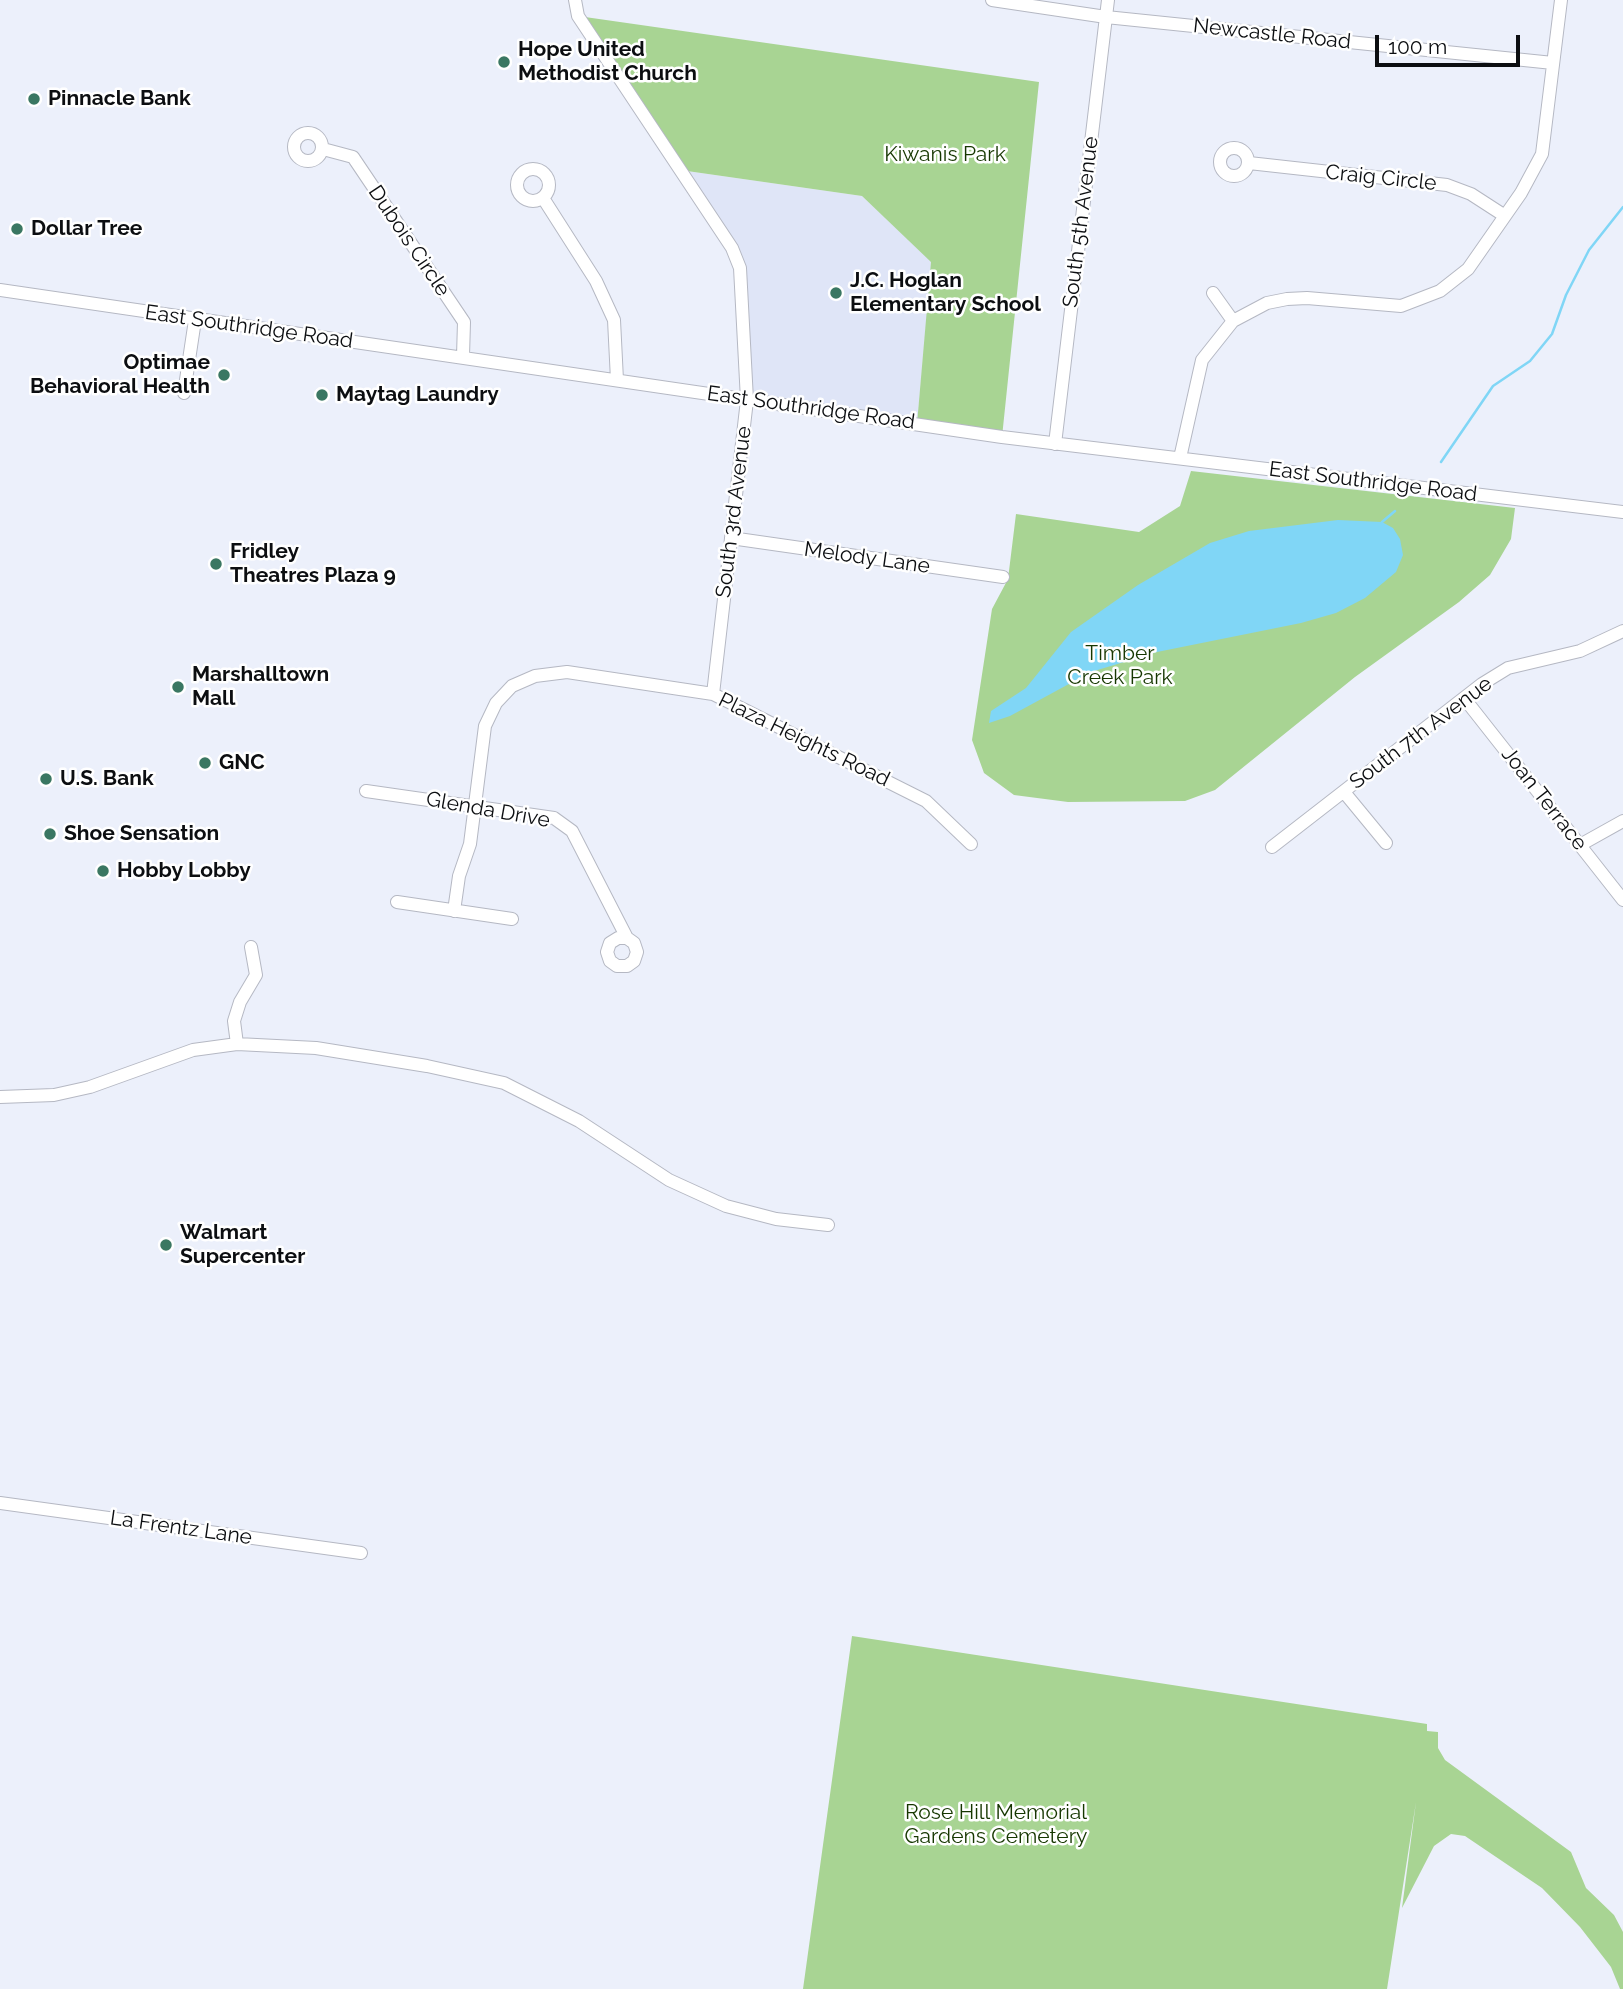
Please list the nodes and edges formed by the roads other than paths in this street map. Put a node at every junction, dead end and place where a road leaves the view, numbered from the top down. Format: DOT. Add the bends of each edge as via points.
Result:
graph roads {
  1 [pos="575,0"];
  2 [pos="992,0"];
  3 [pos="1108,0"];
  4 [pos="1561,0"];
  5 [pos="1106,17"];
  6 [pos="1553,64"];
  7 [pos="323,149"];
  8 [pos="1249,163"];
  9 [pos="543,198"];
  10 [pos="1506,216"];
  11 [pos="0,290"];
  12 [pos="1213,293"];
  13 [pos="195,320"];
  14 [pos="1233,321"];
  15 [pos="463,356"];
  16 [pos="617,380"];
  17 [pos="184,394"];
  18 [pos="747,400"];
  19 [pos="1055,444"];
  20 [pos="1180,458"];
  21 [pos="1623,512"];
  22 [pos="731,538"];
  23 [pos="1003,577"];
  24 [pos="1623,631"];
  25 [pos="713,694"];
  26 [pos="1464,698"];
  27 [pos="366,791"];
  28 [pos="1344,792"];
  29 [pos="475,806"];
  30 [pos="1623,821"];
  31 [pos="1386,843"];
  32 [pos="971,844"];
  33 [pos="1580,845"];
  34 [pos="1272,847"];
  35 [pos="1623,900"];
  36 [pos="397,902"];
  37 [pos="454,911"];
  38 [pos="512,919"];
  39 [pos="627,938"];
  40 [pos="251,947"];
  41 [pos="237,1044"];
  42 [pos="0,1097"];
  43 [pos="828,1225"];
  44 [pos="0,1503"];
  45 [pos="361,1553"];
  1 -- 18 [label="street, South 3rd Avenue" via="578,16 738,259"];
  2 -- 5 [label="street, Newcastle Road"];
  3 -- 5 [label="street, South 5th Avenue"];
  4 -- 6 [label="street"];
  5 -- 6 [label="street, Newcastle Road"];
  5 -- 19 [label="street, South 5th Avenue"];
  6 -- 10 [label="street" via="1542,154"];
  7 -- 15 [label="street, Dubois Circle" via="353,157 368,179 464,322"];
  8 -- 10 [label="street, Craig Circle" via="1447,185"];
  9 -- 16 [label="street" via="596,281 614,320"];
  10 -- 14 [label="street" via="1468,269 1429,296 1401,306 1287,299 1267,303"];
  11 -- 13 [label="street, East Southridge Road"];
  12 -- 14 [label="street"];
  13 -- 15 [label="street, East Southridge Road"];
  13 -- 17 [label="street"];
  14 -- 20 [label="street" via="1202,360"];
  15 -- 16 [label="street, East Southridge Road"];
  16 -- 18 [label="street, East Southridge Road"];
  18 -- 19 [label="street, East Southridge Road"];
  18 -- 22 [label="street, South 3rd Avenue"];
  19 -- 20 [label="street, East Southridge Road"];
  20 -- 21 [label="street, East Southridge Road"];
  22 -- 23 [label="street, Melody Lane"];
  22 -- 25 [label="street, South 3rd Avenue"];
  24 -- 26 [label="street, South 7th Avenue" via="1580,651 1508,668"];
  25 -- 29 [label="street, Plaza Heights Road" via="567,672 535,676 512,686 496,703 485,726"];
  25 -- 32 [label="street, Plaza Heights Road" via="926,801"];
  26 -- 28 [label="street, South 7th Avenue"];
  26 -- 33 [label="street, Joan Terrace"];
  27 -- 29 [label="street, Glenda Drive"];
  28 -- 31 [label="street"];
  28 -- 34 [label="street, South 7th Avenue"];
  29 -- 37 [label="street"];
  29 -- 39 [label="street, Glenda Drive" via="554,818 572,831"];
  30 -- 33 [label="street"];
  33 -- 35 [label="street, Joan Terrace"];
  36 -- 37 [label="street"];
  37 -- 38 [label="street"];
  40 -- 41 [label="street" via="256,975 234,1021"];
  41 -- 42 [label="street" via="193,1050 90,1087 54,1095"];
  41 -- 43 [label="street" via="316,1048 504,1083 579,1121 669,1180 726,1206 776,1219"];
  44 -- 45 [label="street, La Frentz Lane"];
}
